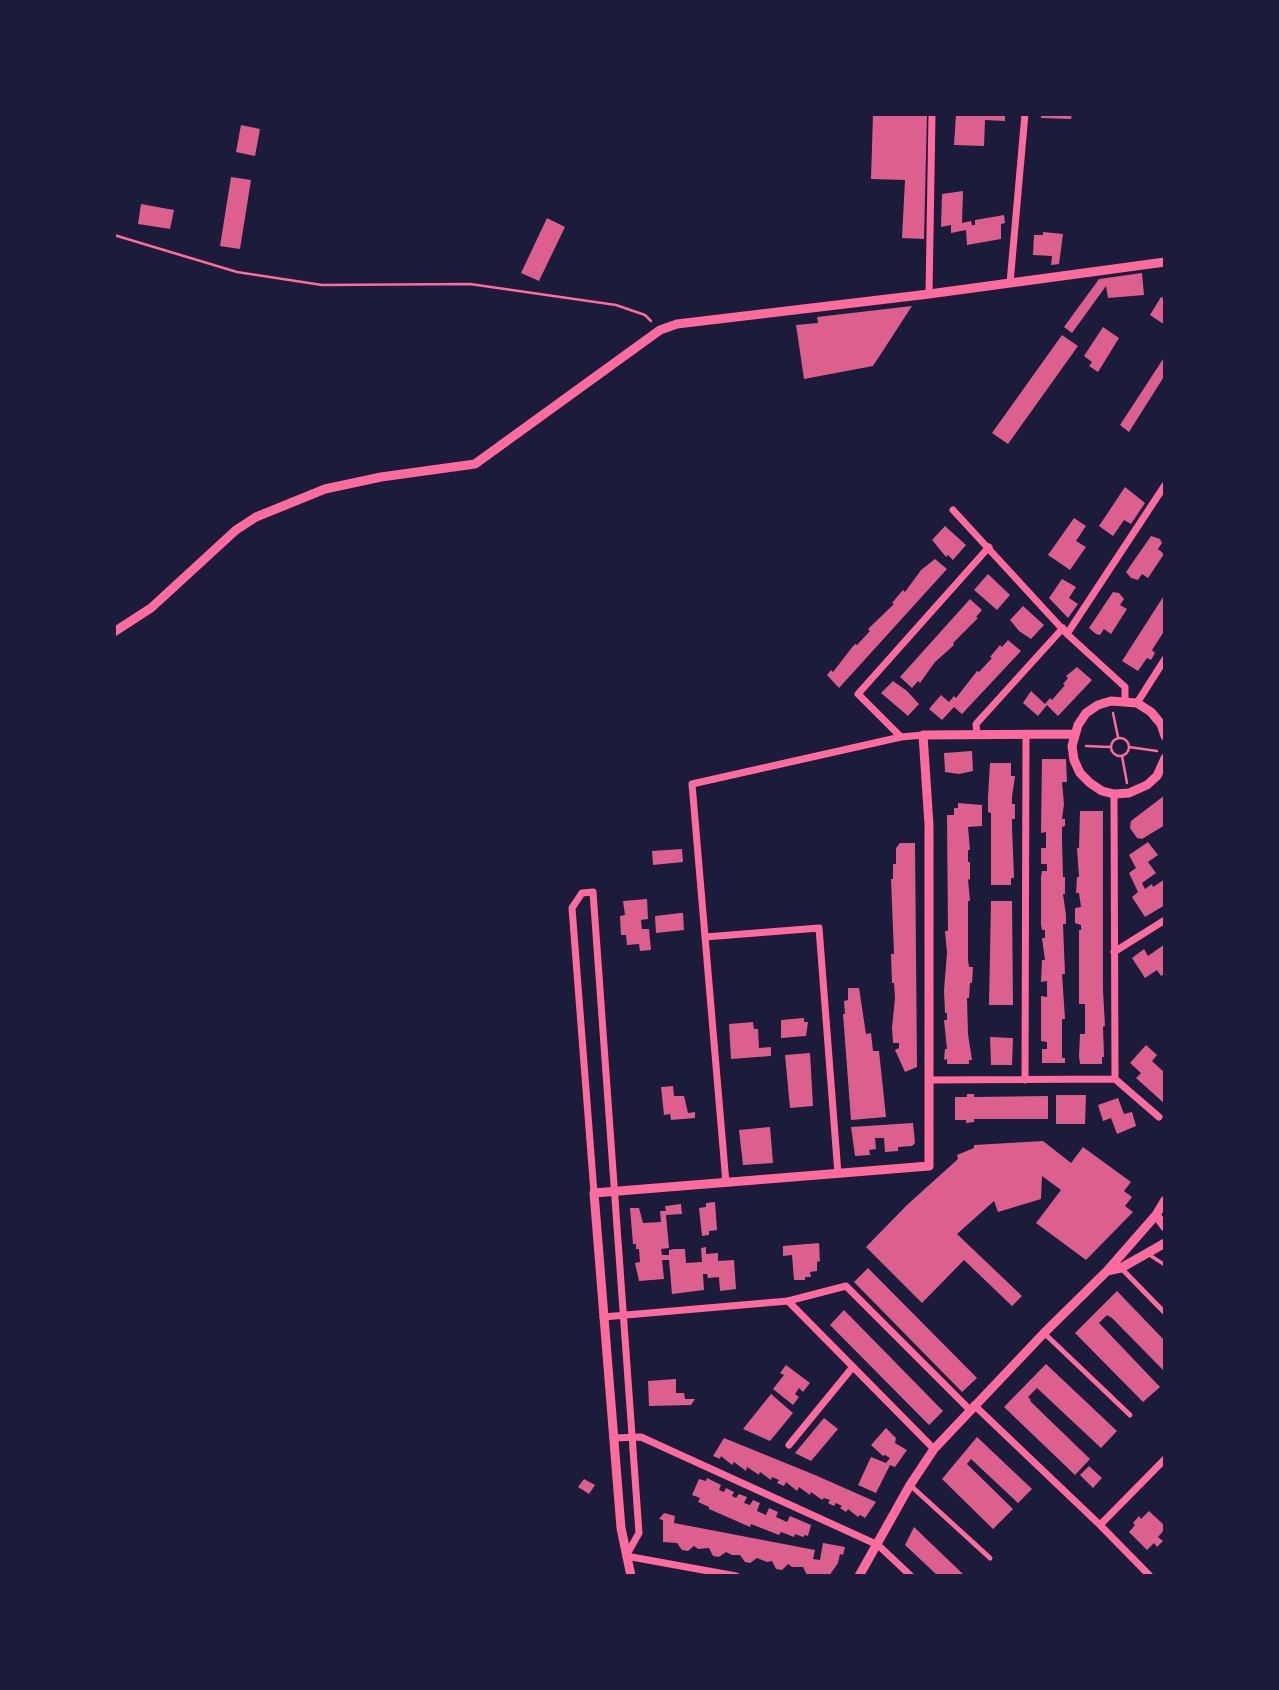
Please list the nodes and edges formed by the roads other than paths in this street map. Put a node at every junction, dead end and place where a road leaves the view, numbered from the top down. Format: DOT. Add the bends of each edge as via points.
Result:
graph roads {
  1 [pos="932,114"];
  2 [pos="1024,114"];
  3 [pos="1165,262"];
  4 [pos="1010,283"];
  5 [pos="929,294"];
  6 [pos="1165,485"];
  7 [pos="953,510"];
  8 [pos="989,547"];
  9 [pos="1065,631"];
  10 [pos="114,632"];
  11 [pos="1165,659"];
  12 [pos="1125,700"];
  13 [pos="1137,703"];
  14 [pos="1026,734"];
  15 [pos="1074,734"];
  16 [pos="923,735"];
  17 [pos="976,735"];
  18 [pos="1165,736"];
  19 [pos="901,737"];
  20 [pos="1165,755"];
  21 [pos="1114,794"];
  22 [pos="1165,920"];
  23 [pos="705,937"];
  24 [pos="1114,952"];
  25 [pos="1115,1079"];
  26 [pos="930,1080"];
  27 [pos="1025,1080"];
  28 [pos="1159,1117"];
  29 [pos="838,1174"];
  30 [pos="726,1182"];
  31 [pos="615,1191"];
  32 [pos="594,1193"];
  33 [pos="1165,1202"];
  34 [pos="1156,1215"];
  35 [pos="1165,1227"];
  36 [pos="1165,1243"];
  37 [pos="1146,1252"];
  38 [pos="1165,1265"];
  39 [pos="1121,1268"];
  40 [pos="1107,1271"];
  41 [pos="788,1301"];
  42 [pos="1165,1313"];
  43 [pos="624,1315"];
  44 [pos="603,1317"];
  45 [pos="1044,1333"];
  46 [pos="852,1367"];
  47 [pos="972,1408"];
  48 [pos="1130,1415"];
  49 [pos="634,1437"];
  50 [pos="613,1438"];
  51 [pos="789,1445"];
  52 [pos="934,1449"];
  53 [pos="1165,1459"];
  54 [pos="910,1485"];
  55 [pos="1100,1525"];
  56 [pos="878,1545"];
  57 [pos="626,1556"];
  58 [pos="990,1558"];
  59 [pos="631,1576"];
  60 [pos="736,1576"];
  61 [pos="859,1576"];
  62 [pos="911,1576"];
  63 [pos="1150,1576"];
  1 -- 5 [label="street"];
  2 -- 4 [label="street"];
  3 -- 4 [label="street"];
  4 -- 5 [label="street"];
  5 -- 10 [label="street" via="677,324 660,330 475,464 325,489 256,517 151,607"];
  6 -- 9 [label="street"];
  7 -- 8 [label="street"];
  8 -- 9 [label="street"];
  8 -- 19 [label="street" via="858,694"];
  9 -- 12 [label="street" via="1125,687"];
  9 -- 17 [label="street" via="976,724"];
  11 -- 13 [label="street"];
  12 -- 13 [label="street"];
  12 -- 15 [label="street" via="1098,705 1086,713"];
  13 -- 18 [label="street" via="1161,723"];
  14 -- 15 [label="street"];
  14 -- 17 [label="street"];
  14 -- 27 [label="street"];
  15 -- 21 [label="street" via="1074,760 1085,778"];
  16 -- 17 [label="street"];
  16 -- 19 [label="street"];
  16 -- 26 [label="street" via="929,825"];
  19 -- 23 [label="street" via="692,784"];
  20 -- 21 [label="street" via="1157,776 1147,785"];
  21 -- 24 [label="street"];
  22 -- 24 [label="street"];
  23 -- 29 [label="street" via="819,928"];
  23 -- 30 [label="street"];
  24 -- 25 [label="street"];
  25 -- 27 [label="street"];
  25 -- 28 [label="street"];
  26 -- 27 [label="street"];
  26 -- 29 [label="street" via="929,1167"];
  29 -- 30 [label="street"];
  30 -- 31 [label="street"];
  31 -- 32 [label="street"];
  31 -- 32 [label="street" via="593,892 582,893 572,908"];
  31 -- 43 [label="street"];
  32 -- 44 [label="street"];
  33 -- 34 [label="street"];
  34 -- 35 [label="street"];
  34 -- 40 [label="street"];
  36 -- 37 [label="street"];
  37 -- 38 [label="lane"];
  37 -- 39 [label="street"];
  39 -- 40 [label="street"];
  39 -- 42 [label="street"];
  40 -- 45 [label="street"];
  41 -- 43 [label="street"];
  41 -- 46 [label="street"];
  41 -- 47 [label="street" via="846,1286"];
  43 -- 44 [label="street"];
  43 -- 49 [label="street"];
  44 -- 50 [label="street"];
  45 -- 47 [label="street"];
  45 -- 48 [label="street"];
  46 -- 51 [label="street"];
  46 -- 52 [label="street"];
  47 -- 52 [label="street"];
  47 -- 55 [label="street"];
  49 -- 50 [label="street"];
  49 -- 56 [label="street"];
  49 -- 57 [label="street" via="639,1533"];
  50 -- 57 [label="street"];
  52 -- 54 [label="street"];
  53 -- 55 [label="street"];
  54 -- 56 [label="street"];
  54 -- 58 [label="street"];
  55 -- 63 [label="street"];
  56 -- 61 [label="street"];
  56 -- 62 [label="street"];
  57 -- 59 [label="street"];
  57 -- 60 [label="street"];
}
